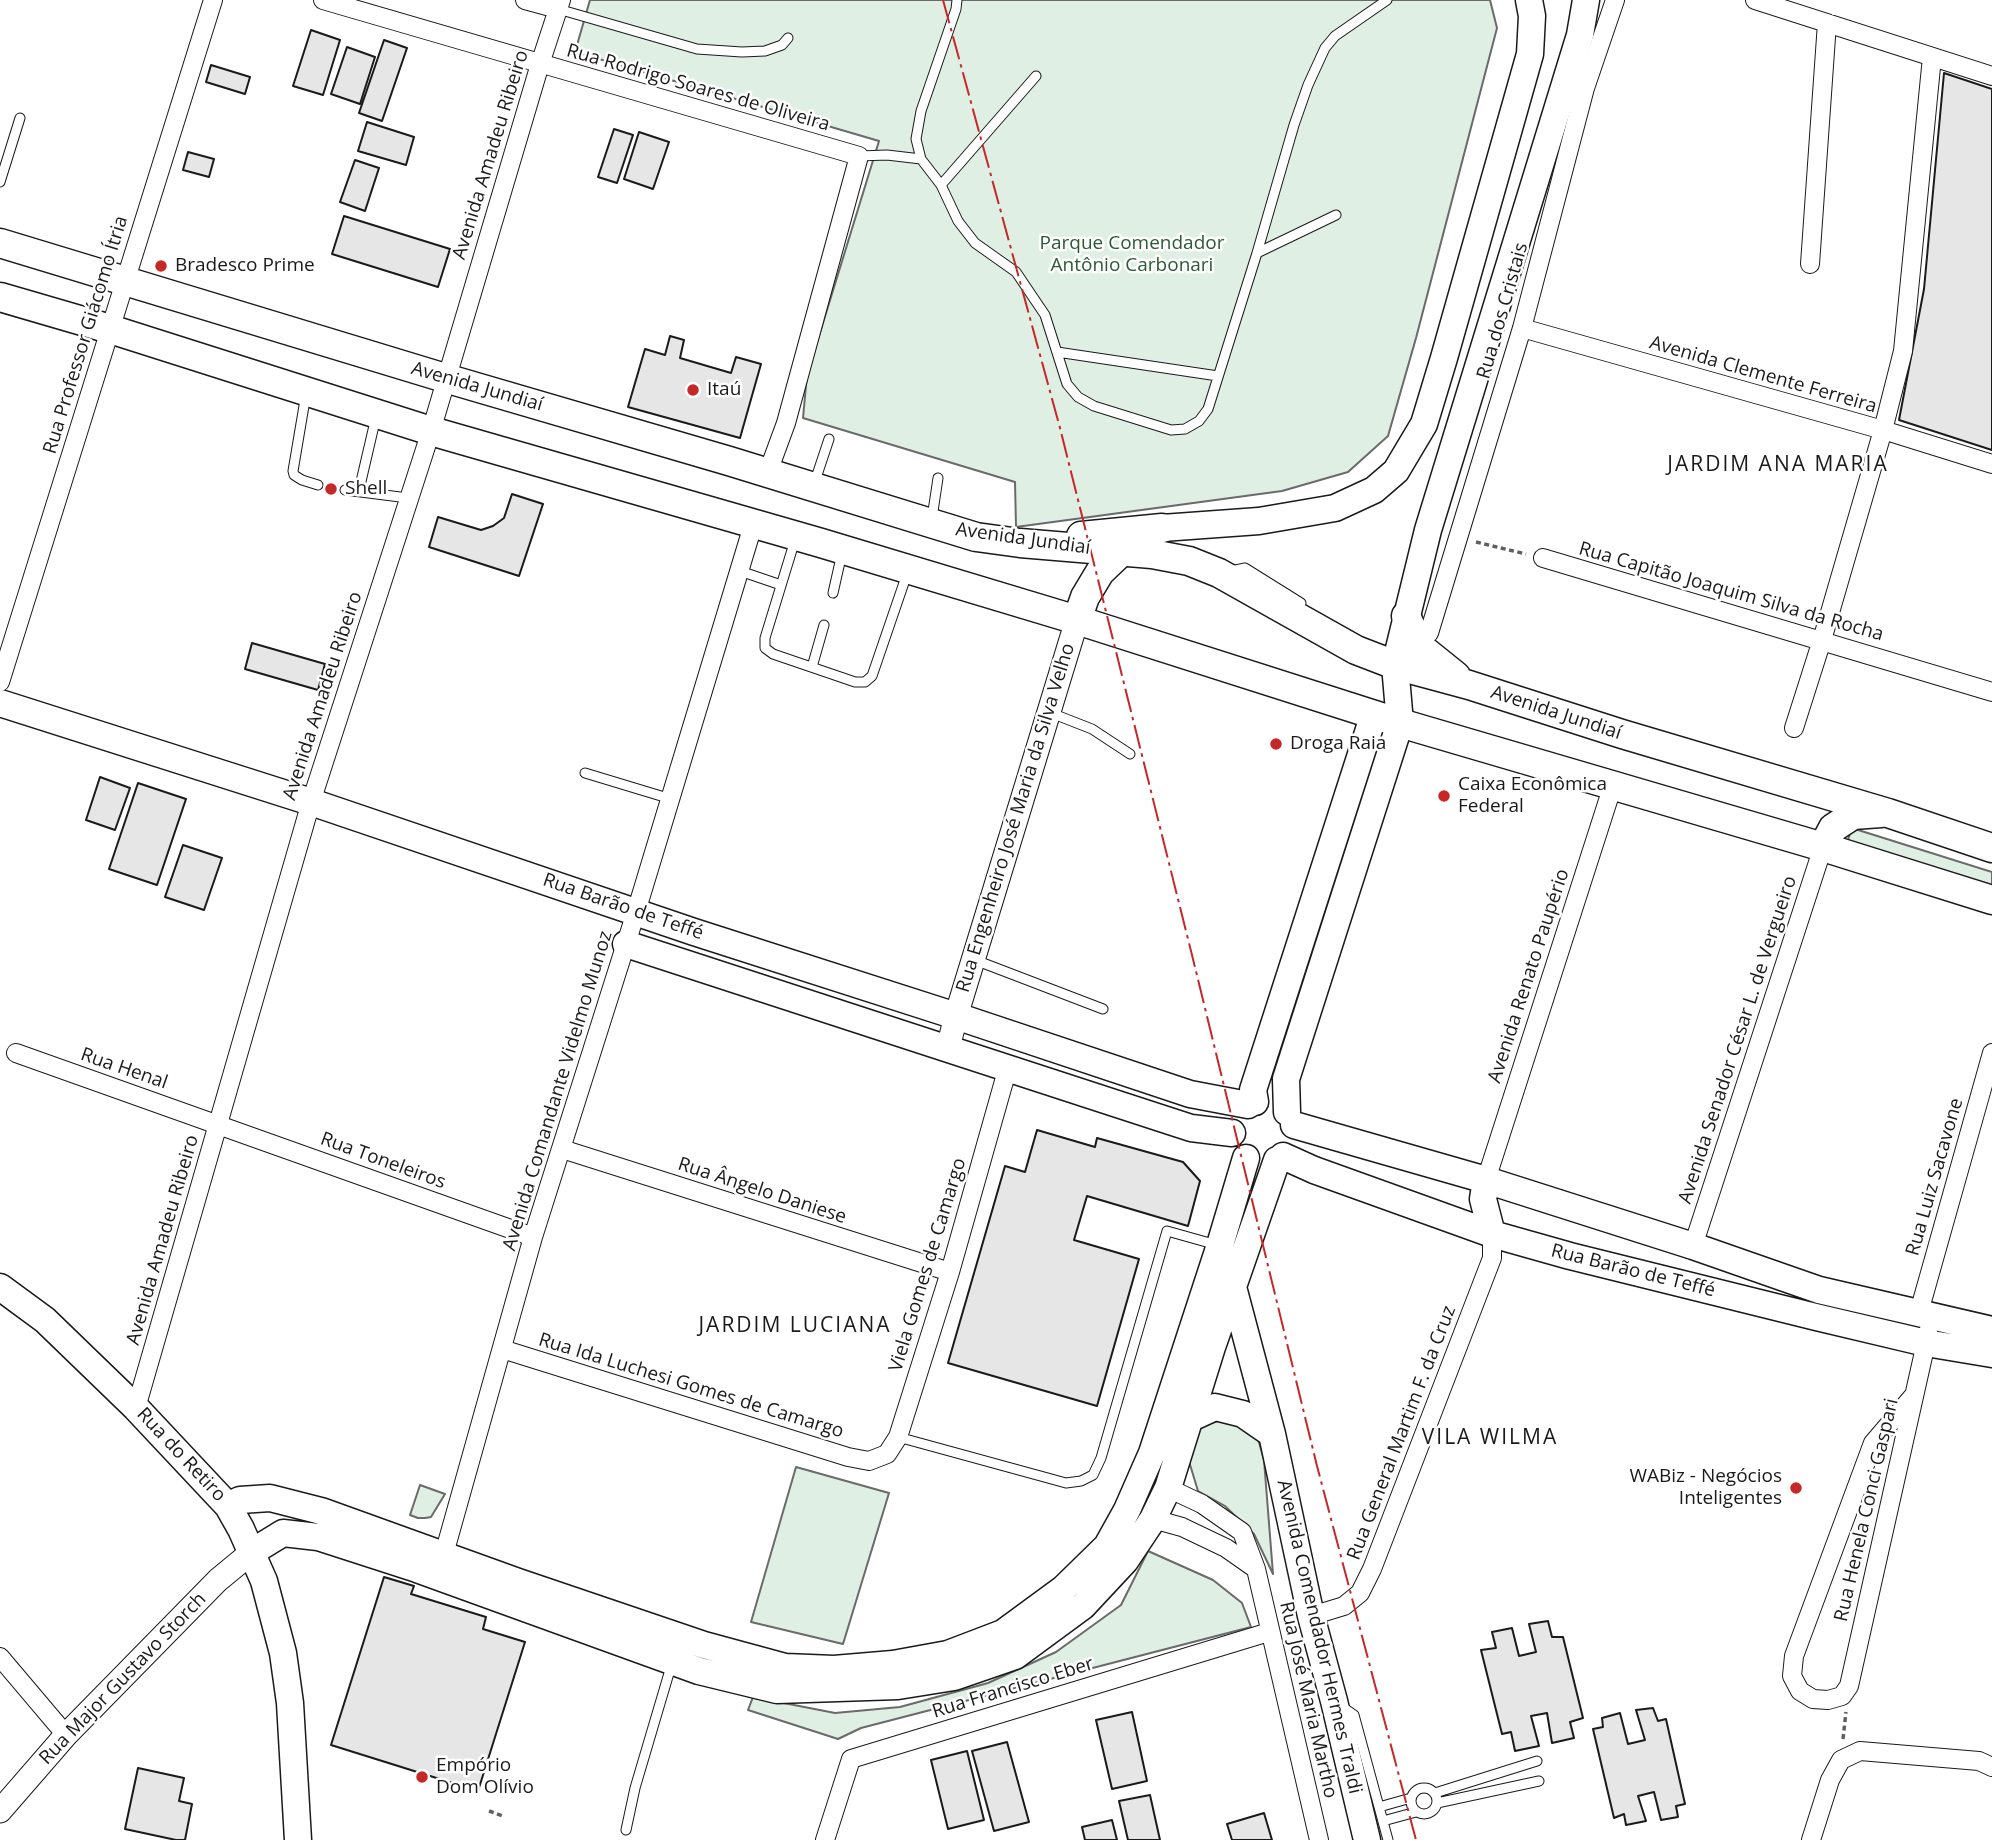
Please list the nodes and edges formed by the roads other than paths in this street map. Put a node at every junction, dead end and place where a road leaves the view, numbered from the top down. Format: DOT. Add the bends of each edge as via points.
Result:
graph roads {
  1 [pos="213,0"];
  2 [pos="323,0"];
  3 [pos="525,0"];
  4 [pos="957,0"];
  5 [pos="1387,0"];
  6 [pos="1529,0"];
  7 [pos="1586,0"];
  8 [pos="1615,0"];
  9 [pos="1755,0"];
  10 [pos="560,5"];
  11 [pos="1828,23"];
  12 [pos="788,38"];
  13 [pos="1933,57"];
  14 [pos="540,64"];
  15 [pos="1036,76"];
  16 [pos="1992,76"];
  17 [pos="20,118"];
  18 [pos="859,156"];
  19 [pos="921,159"];
  20 [pos="0,182"];
  21 [pos="941,185"];
  22 [pos="1336,215"];
  23 [pos="0,243"];
  24 [pos="1257,253"];
  25 [pos="1810,264"];
  26 [pos="125,280"];
  27 [pos="0,298"];
  28 [pos="1522,328"];
  29 [pos="110,329"];
  30 [pos="1057,352"];
  31 [pos="1218,376"];
  32 [pos="446,378"];
  33 [pos="306,392"];
  34 [pos="377,414"];
  35 [pos="1883,430"];
  36 [pos="431,431"];
  37 [pos="829,439"];
  38 [pos="1992,464"];
  39 [pos="768,472"];
  40 [pos="938,478"];
  41 [pos="318,485"];
  42 [pos="813,487"];
  43 [pos="345,489"];
  44 [pos="359,490"];
  45 [pos="408,498"];
  46 [pos="754,523"];
  47 [pos="931,523"];
  48 [pos="1162,528"];
  49 [pos="1427,530"];
  50 [pos="796,535"];
  51 [pos="1457,538"];
  52 [pos="1020,543"];
  53 [pos="844,549"];
  54 [pos="1120,553"];
  55 [pos="1543,558"];
  56 [pos="909,569"];
  57 [pos="740,571"];
  58 [pos="781,585"];
  59 [pos="833,593"];
  60 [pos="1406,616"];
  61 [pos="1077,620"];
  62 [pos="824,625"];
  63 [pos="1429,633"];
  64 [pos="1822,640"];
  65 [pos="1395,666"];
  66 [pos="812,667"];
  67 [pos="0,682"];
  68 [pos="1469,685"];
  69 [pos="1992,692"];
  70 [pos="0,703"];
  71 [pos="1049,712"];
  72 [pos="1387,719"];
  73 [pos="1794,728"];
  74 [pos="1130,754"];
  75 [pos="585,773"];
  76 [pos="1613,785"];
  77 [pos="671,799"];
  78 [pos="311,802"];
  79 [pos="1888,813"];
  80 [pos="1823,847"];
  81 [pos="1992,848"];
  82 [pos="1992,900"];
  83 [pos="636,912"];
  84 [pos="694,932"];
  85 [pos="626,944"];
  86 [pos="657,954"];
  87 [pos="973,959"];
  88 [pos="1103,1009"];
  89 [pos="956,1016"];
  90 [pos="948,1048"];
  91 [pos="16,1053"];
  92 [pos="1992,1053"];
  93 [pos="1008,1067"];
  94 [pos="1251,1103"];
  95 [pos="1291,1119"];
  96 [pos="219,1124"];
  97 [pos="1232,1133"];
  98 [pos="562,1149"];
  99 [pos="1246,1158"];
  100 [pos="1280,1158"];
  101 [pos="1486,1180"];
  102 [pos="1492,1234"];
  103 [pos="533,1237"];
  104 [pos="1220,1245"];
  105 [pos="1693,1246"];
  106 [pos="1245,1254"];
  107 [pos="950,1272"];
  108 [pos="1695,1286"];
  109 [pos="0,1287"];
  110 [pos="1234,1287"];
  111 [pos="1925,1314"];
  112 [pos="1816,1317"];
  113 [pos="1992,1330"];
  114 [pos="1926,1343"];
  115 [pos="502,1349"];
  116 [pos="1992,1354"];
  117 [pos="1914,1395"];
  118 [pos="136,1408"];
  119 [pos="1191,1418"];
  120 [pos="1272,1434"];
  121 [pos="898,1437"];
  122 [pos="1168,1488"];
  123 [pos="228,1506"];
  124 [pos="1153,1519"];
  125 [pos="252,1552"];
  126 [pos="444,1554"];
  127 [pos="417,1569"];
  128 [pos="1256,1569"];
  129 [pos="1311,1616"];
  130 [pos="1269,1632"];
  131 [pos="0,1657"];
  132 [pos="673,1661"];
  133 [pos="1334,1702"];
  134 [pos="66,1735"];
  135 [pos="1537,1761"];
  136 [pos="1992,1768"];
  137 [pos="1539,1781"];
  138 [pos="1411,1798"];
  139 [pos="1436,1798"];
  140 [pos="1379,1807"];
  141 [pos="0,1811"];
  142 [pos="1416,1812"];
  143 [pos="626,1830"];
  144 [pos="1375,1830"];
  145 [pos="299,1840"];
  146 [pos="825,1840"];
  147 [pos="1319,1840"];
  148 [pos="1388,1840"];
  149 [pos="1811,1840"];
  1 -- 26 [label="street, Rua Professor Giácomo Ítria"];
  2 -- 14 [label="street, Rua Rodrigo Soares de Oliveira"];
  3 -- 10 [label="street"];
  4 -- 19 [label="lane" via="920,111 916,139"];
  5 -- 24 [label="lane" via="1325,48 1294,125"];
  6 -- 48 [label="main road" via="1530,54 1424,424 1396,471 1374,490 1335,508 1259,521"];
  7 -- 49 [label="main road" via="1580,35"];
  8 -- 28 [label="street, Rua dos Cristais" via="1585,88"];
  9 -- 11 [label="street"];
  10 -- 12 [label="lane" via="698,49 765,51"];
  10 -- 14 [label="street, Avenida Amadeu Ribeiro"];
  11 -- 13 [label="street"];
  11 -- 25 [label="street"];
  13 -- 16 [label="street"];
  13 -- 35 [label="street" via="1903,351"];
  14 -- 18 [label="street, Rua Rodrigo Soares de Oliveira"];
  14 -- 32 [label="street, Avenida Amadeu Ribeiro"];
  15 -- 21 [label="lane"];
  17 -- 20 [label="lane"];
  18 -- 19 [label="lane"];
  18 -- 39 [label="street" via="786,423"];
  19 -- 21 [label="lane"];
  21 -- 30 [label="lane" via="958,221 975,243 1016,272 1045,315"];
  22 -- 24 [label="lane"];
  23 -- 26 [label="main road, Avenida Jundiaí"];
  24 -- 31 [label="lane"];
  26 -- 29 [label="street, Rua Professor Giácomo Ítria"];
  26 -- 32 [label="main road, Avenida Jundiaí"];
  27 -- 29 [label="main road"];
  28 -- 35 [label="street, Avenida Clemente Ferreira"];
  28 -- 51 [label="street, Rua dos Cristais"];
  29 -- 33 [label="main road"];
  29 -- 67 [label="street, Rua Professor Giácomo Ítria"];
  30 -- 31 [label="lane"];
  30 -- 31 [label="lane" via="1067,384 1078,397 1171,430 1199,421 1208,409"];
  32 -- 36 [label="street, Avenida Amadeu Ribeiro"];
  32 -- 39 [label="main road, Avenida Jundiaí"];
  33 -- 34 [label="main road"];
  33 -- 41 [label="lane" via="293,471"];
  34 -- 36 [label="main road"];
  34 -- 44 [label="lane"];
  35 -- 38 [label="street, Avenida Clemente Ferreira"];
  35 -- 64 [label="street"];
  36 -- 45 [label="street, Avenida Amadeu Ribeiro"];
  36 -- 46 [label="main road"];
  37 -- 42 [label="lane"];
  39 -- 42 [label="main road, Avenida Jundiaí"];
  40 -- 47 [label="lane"];
  42 -- 47 [label="main road, Avenida Jundiaí"];
  43 -- 44 [label="lane"];
  44 -- 45 [label="lane"];
  45 -- 78 [label="street, Avenida Amadeu Ribeiro"];
  46 -- 50 [label="main road"];
  46 -- 57 [label="street, Avenida Comandante Videlmo Munoz"];
  47 -- 52 [label="main road, Avenida Jundiaí" via="976,537"];
  48 -- 52 [label="main road"];
  48 -- 54 [label="main road" via="1130,542"];
  49 -- 51 [label="street"];
  49 -- 60 [label="main road"];
  50 -- 53 [label="main road"];
  50 -- 58 [label="lane"];
  51 -- 63 [label="street, Rua dos Cristais"];
  52 -- 54 [label="main road, Avenida Jundiaí"];
  53 -- 56 [label="main road"];
  53 -- 59 [label="lane"];
  54 -- 61 [label="main road" via="1100,572"];
  54 -- 65 [label="main road, Avenida Jundiaí" via="1189,561 1219,573 1315,618 1356,650"];
  55 -- 64 [label="street, Rua Capitão Joaquim Silva da Rocha"];
  56 -- 61 [label="main road"];
  56 -- 66 [label="lane" via="872,676 855,682"];
  57 -- 58 [label="lane"];
  57 -- 77 [label="street, Avenida Comandante Videlmo Munoz"];
  58 -- 66 [label="lane" via="765,648"];
  60 -- 65 [label="main road"];
  60 -- 68 [label="main road" via="1420,647"];
  61 -- 71 [label="street, Rua Engenheiro José Maria da Silva Velho"];
  61 -- 72 [label="main road"];
  62 -- 66 [label="lane"];
  64 -- 69 [label="street, Rua Capitão Joaquim Silva da Rocha"];
  64 -- 73 [label="street"];
  65 -- 68 [label="main road, Avenida Jundiaí"];
  65 -- 72 [label="main road"];
  68 -- 79 [label="main road, Avenida Jundiaí"];
  70 -- 78 [label="main road, Rua Barão de Teffé"];
  71 -- 74 [label="lane" via="1092,729"];
  71 -- 87 [label="street, Rua Engenheiro José Maria da Silva Velho"];
  72 -- 76 [label="main road"];
  72 -- 94 [label="main road"];
  72 -- 95 [label="main road" via="1286,1079"];
  75 -- 77 [label="lane"];
  76 -- 80 [label="main road"];
  76 -- 101 [label="street, Avenida Renato Paupério"];
  77 -- 83 [label="street, Avenida Comandante Videlmo Munoz"];
  78 -- 83 [label="main road, Rua Barão de Teffé"];
  78 -- 96 [label="street, Avenida Amadeu Ribeiro"];
  79 -- 80 [label="main road" via="1853,815 1833,828"];
  79 -- 81 [label="main road, Avenida Jundiaí"];
  80 -- 82 [label="main road"];
  80 -- 105 [label="street, Avenida Senador César L. de Vergueiro"];
  83 -- 84 [label="main road, Rua Barão de Teffé"];
  83 -- 85 [label="street, Avenida Comandante Videlmo Munoz"];
  84 -- 86 [label="main road" via="678,937"];
  84 -- 89 [label="main road, Rua Barão de Teffé"];
  85 -- 86 [label="main road, Rua Barão de Teffé"];
  85 -- 98 [label="street, Avenida Comandante Videlmo Munoz"];
  86 -- 90 [label="main road, Rua Barão de Teffé"];
  87 -- 88 [label="lane"];
  87 -- 89 [label="street, Rua Engenheiro José Maria da Silva Velho"];
  89 -- 90 [label="street, Rua Engenheiro José Maria da Silva Velho"];
  89 -- 94 [label="main road, Rua Barão de Teffé" via="1190,1094"];
  90 -- 93 [label="main road, Rua Barão de Teffé"];
  91 -- 96 [label="street, Rua Henal"];
  92 -- 111 [label="street, Rua Luiz Sacavone"];
  93 -- 97 [label="main road, Rua Barão de Teffé" via="1191,1128"];
  93 -- 107 [label="street, Viela Gomes de Camargo"];
  94 -- 95 [label="main road" via="1273,1102"];
  94 -- 97 [label="main road" via="1236,1117"];
  95 -- 100 [label="main road" via="1293,1142"];
  95 -- 101 [label="main road, Rua Barão de Teffé"];
  96 -- 103 [label="street, Rua Toneleiros"];
  96 -- 118 [label="street, Avenida Amadeu Ribeiro"];
  97 -- 99 [label="main road"];
  98 -- 103 [label="street, Avenida Comandante Videlmo Munoz"];
  98 -- 107 [label="street, Rua Ângelo Daniese"];
  99 -- 100 [label="main road" via="1262,1163"];
  99 -- 104 [label="main road"];
  100 -- 102 [label="main road, Rua Barão de Teffé"];
  100 -- 106 [label="main road"];
  101 -- 102 [label="main road" via="1483,1199"];
  101 -- 105 [label="main road, Rua Barão de Teffé"];
  102 -- 108 [label="main road, Rua Barão de Teffé"];
  102 -- 129 [label="street, Rua General Martim F. da Cruz" via="1492,1258 1373,1569 1360,1593 1344,1606"];
  103 -- 115 [label="street, Avenida Comandante Videlmo Munoz"];
  104 -- 106 [label="lane"];
  104 -- 121 [label="lane" via="1167,1231 1093,1475 1066,1483"];
  104 -- 126 [label="main road" via="1152,1453 1107,1546 1063,1589 1003,1633 948,1654 893,1664 785,1667 704,1645"];
  105 -- 108 [label="main road" via="1690,1262"];
  105 -- 111 [label="main road, Rua Barão de Teffé" via="1819,1290"];
  106 -- 110 [label="main road"];
  107 -- 121 [label="street, Viela Gomes de Camargo"];
  108 -- 112 [label="main road, Rua Barão de Teffé"];
  109 -- 118 [label="main road, Rua do Retiro" via="45,1320"];
  110 -- 119 [label="main road"];
  110 -- 120 [label="main road, Avenida Comendador Hermes Traldi"];
  111 -- 112 [label="main road"];
  111 -- 113 [label="main road, Rua Barão de Teffé"];
  111 -- 114 [label="street, Rua Luiz Sacavone"];
  112 -- 114 [label="main road, Rua Barão de Teffé"];
  114 -- 116 [label="main road, Rua Barão de Teffé"];
  114 -- 117 [label="street, Rua Henela Conci Gaspari"];
  115 -- 121 [label="street, Rua Ida Luchesi Gomes de Camargo" via="848,1457 869,1461 887,1454"];
  115 -- 126 [label="street, Avenida Comandante Videlmo Munoz"];
  117 -- 117 [label="street, Rua Henela Conci Gaspari" via="1849,1686 1842,1696 1813,1699 1800,1691 1791,1676 1794,1656 1872,1443"];
  118 -- 123 [label="main road, Rua do Retiro"];
  119 -- 120 [label="main road" via="1215,1408 1243,1414"];
  119 -- 122 [label="main road"];
  120 -- 129 [label="main road, Avenida Comendador Hermes Traldi"];
  122 -- 124 [label="main road"];
  122 -- 128 [label="street, Rua José Maria Martho" via="1202,1504 1241,1532"];
  123 -- 125 [label="main road, Rua do Retiro"];
  123 -- 126 [label="main road" via="240,1500 270,1498"];
  124 -- 128 [label="street" via="1226,1548"];
  124 -- 132 [label="main road" via="1125,1561 1083,1606 1016,1656 954,1677 898,1686 777,1690"];
  125 -- 127 [label="main road" via="283,1533 318,1537"];
  125 -- 134 [label="street, Rua Major Gustavo Storch" via="218,1580"];
  125 -- 145 [label="main road, Rua do Retiro" via="285,1666"];
  126 -- 127 [label="main road"];
  127 -- 132 [label="main road"];
  128 -- 130 [label="street, Rua José Maria Martho"];
  129 -- 133 [label="main road, Avenida Comendador Hermes Traldi"];
  130 -- 146 [label="street, Rua Francisco Eber" via="851,1759"];
  130 -- 147 [label="street, Rua José Maria Martho"];
  131 -- 134 [label="street"];
  132 -- 143 [label="lane"];
  133 -- 140 [label="lane" via="1354,1715"];
  133 -- 144 [label="main road, Avenida Comendador Hermes Traldi"];
  134 -- 141 [label="street, Rua Major Gustavo Storch"];
  135 -- 139 [label="lane"];
  136 -- 149 [label="street" via="1979,1761 1860,1751 1841,1760"];
  137 -- 139 [label="lane"];
  138 -- 139 [label="lane" via="1421,1787 1431,1789"];
  138 -- 140 [label="lane"];
  138 -- 142 [label="lane"];
  139 -- 142 [label="lane" via="1432,1812"];
  140 -- 144 [label="lane"];
  142 -- 144 [label="lane"];
  144 -- 148 [label="lane"];
}
